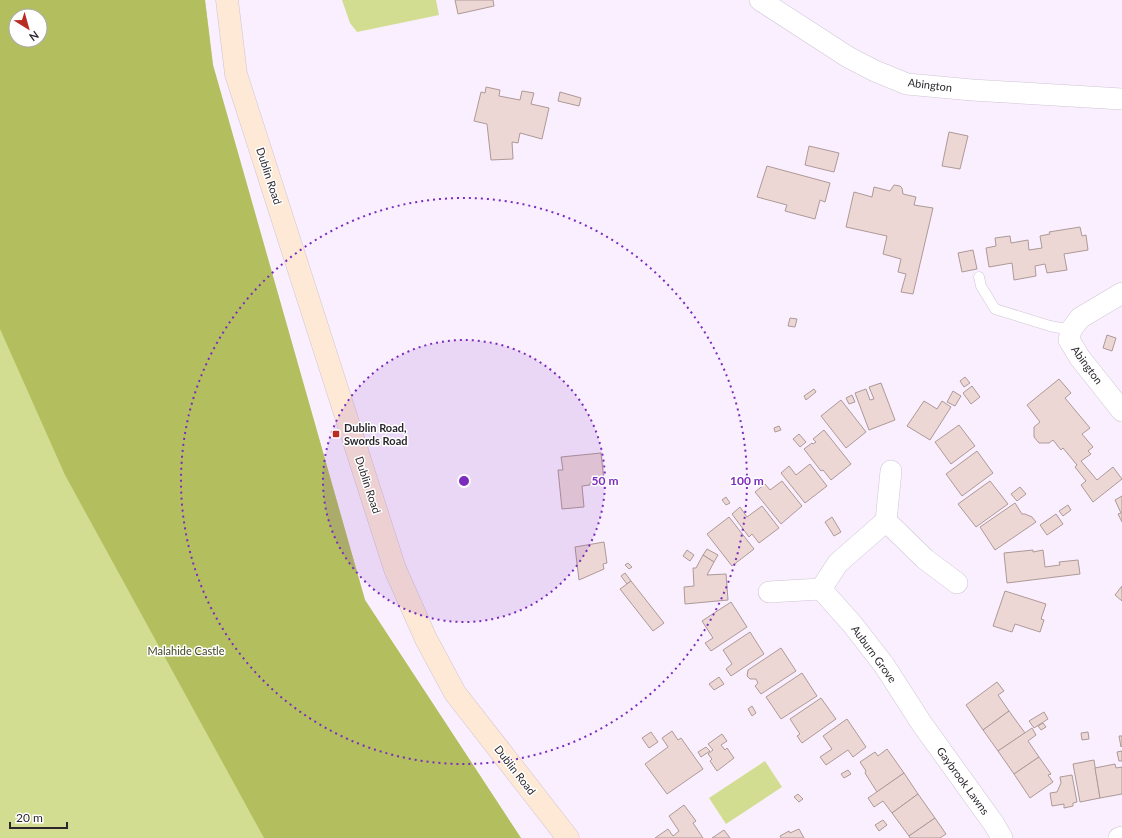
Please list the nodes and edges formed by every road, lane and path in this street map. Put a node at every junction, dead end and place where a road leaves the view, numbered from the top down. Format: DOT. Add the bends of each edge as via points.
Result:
graph roads {
  1 [pos="227,0"];
  2 [pos="760,0"];
  3 [pos="1122,99"];
  4 [pos="980,277"];
  5 [pos="1122,293"];
  6 [pos="1070,330"];
  7 [pos="1122,411"];
  8 [pos="891,471"];
  9 [pos="886,521"];
  10 [pos="958,583"];
  11 [pos="821,589"];
  12 [pos="769,592"];
  13 [pos="922,724"];
  14 [pos="1122,837"];
  15 [pos="568,838"];
  16 [pos="1002,838"];
  17 [pos="1119,838"];
  1 -- 15 [label="main road, Dublin Road" via="236,74 395,569 426,639 455,693"];
  2 -- 3 [label="street, Abington" via="848,57 907,84"];
  4 -- 6 [label="lane" via="981,286 995,309"];
  5 -- 6 [label="street, Abington" via="1080,318"];
  6 -- 7 [label="street, Abington" via="1069,340 1080,358"];
  8 -- 9 [label="street"];
  9 -- 10 [label="street" via="925,559"];
  9 -- 11 [label="street" via="838,563"];
  11 -- 12 [label="street"];
  11 -- 13 [label="street, Auburn Grove" via="884,665"];
  13 -- 16 [label="street, Gaybrook Lawns"];
  14 -- 17 [label="street"];
}
